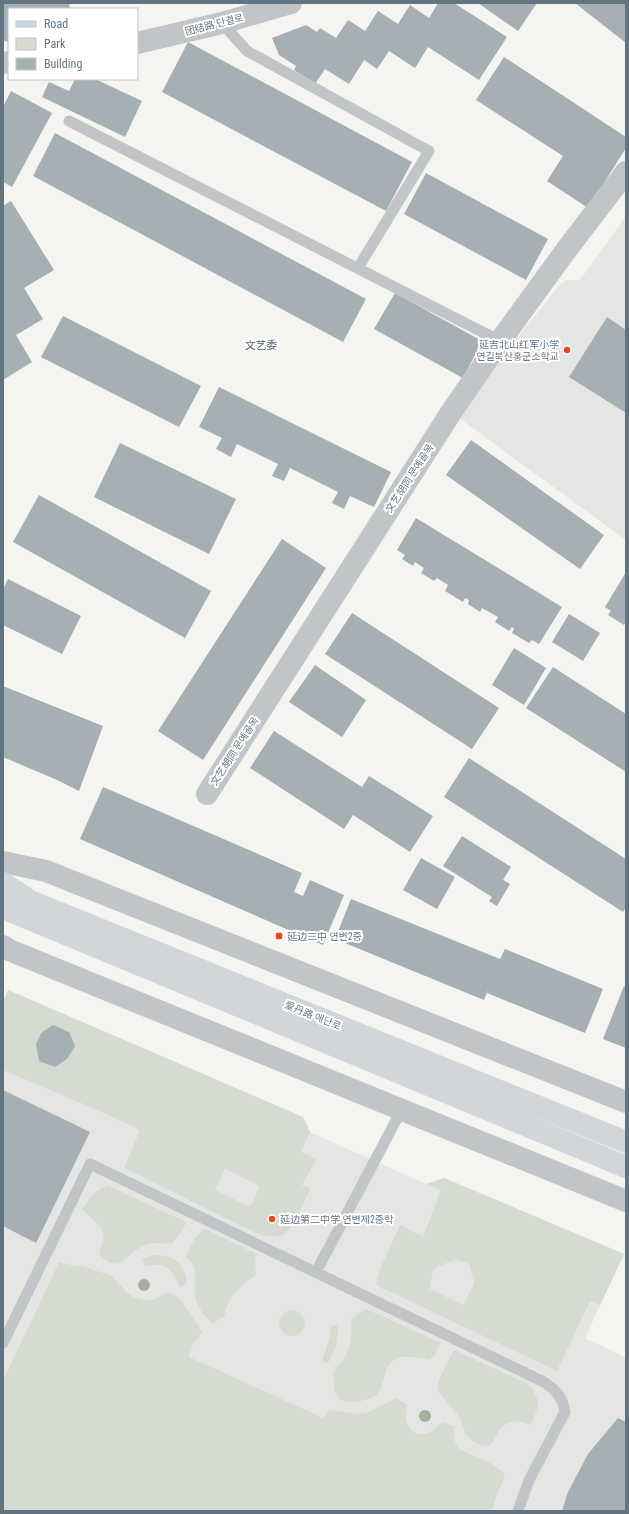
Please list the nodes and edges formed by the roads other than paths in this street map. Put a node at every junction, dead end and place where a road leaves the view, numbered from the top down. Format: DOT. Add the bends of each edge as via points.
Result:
graph roads {
  1 [pos="291,3"];
  2 [pos="222,23"];
  3 [pos="138,43"];
  4 [pos="69,121"];
  5 [pos="626,172"];
  6 [pos="358,268"];
  7 [pos="500,341"];
  8 [pos="206,794"];
  9 [pos="3,862"];
  10 [pos="3,883"];
  11 [pos="3,908"];
  12 [pos="5,953"];
  13 [pos="626,1102"];
  14 [pos="402,1109"];
  15 [pos="626,1142"];
  16 [pos="626,1167"];
  17 [pos="626,1201"];
  18 [pos="316,1272"];
  19 [pos="3,1343"];
  20 [pos="518,1511"];
  1 -- 2 [label="street, 团结路 단결로"];
  2 -- 3 [label="street, 团结路 단결로"];
  2 -- 6 [label="lane" via="247,51 429,151"];
  4 -- 6 [label="lane"];
  5 -- 7 [label="street, 文艺胡同 문예골목" via="566,249"];
  6 -- 7 [label="lane"];
  7 -- 8 [label="street, 文艺胡同 문예골목" via="450,414"];
  9 -- 13 [label="street" via="46,871"];
  10 -- 15 [label="main road, 爱丹路 애단로" via="30,900"];
  11 -- 16 [label="main road, 爱丹路 애단로"];
  12 -- 14 [label="street"];
  14 -- 17 [label="street"];
  14 -- 18 [label="lane"];
  18 -- 19 [label="lane" via="90,1164"];
  18 -- 20 [label="lane" via="556,1390 565,1412 528,1480"];
}
